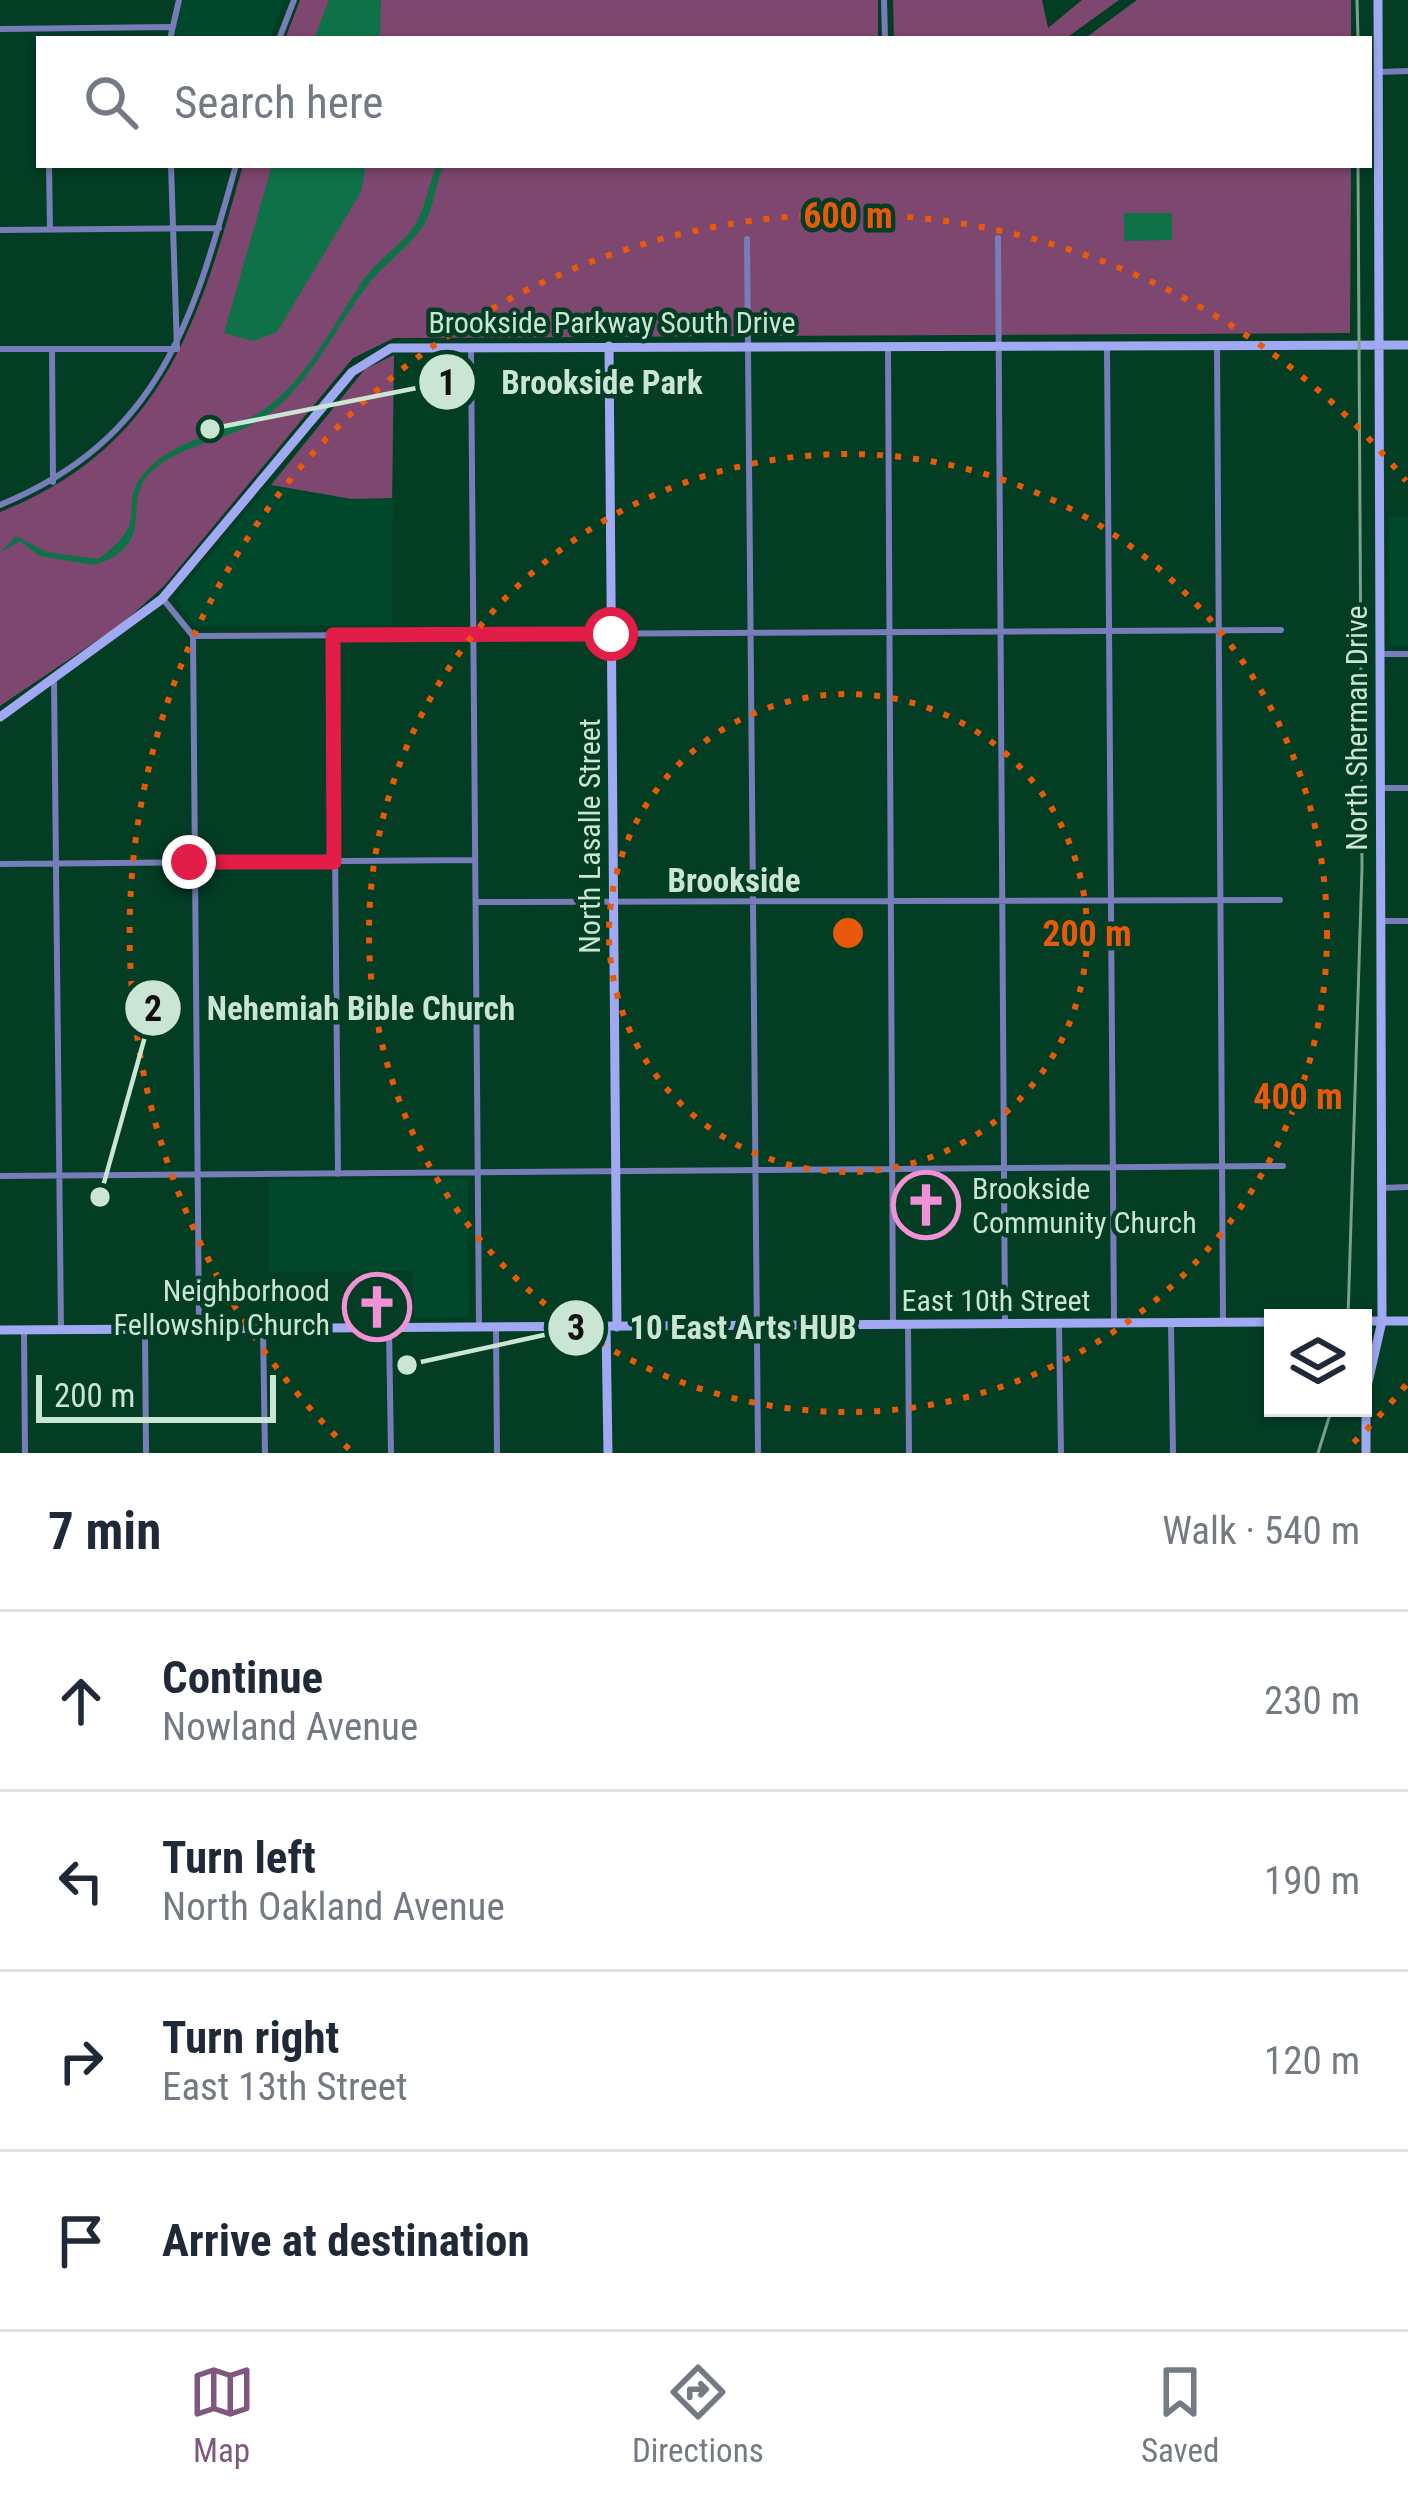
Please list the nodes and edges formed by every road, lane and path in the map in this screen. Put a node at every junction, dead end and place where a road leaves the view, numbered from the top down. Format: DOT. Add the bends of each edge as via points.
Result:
graph roads {
  1 [pos="179,0"];
  2 [pos="294,0"];
  3 [pos="884,0"];
  4 [pos="1378,0"];
  5 [pos="170,27"];
  6 [pos="48,28"];
  7 [pos="0,29"];
  8 [pos="48,36"];
  9 [pos="170,36"];
  10 [pos="280,36"];
  11 [pos="885,36"];
  12 [pos="1378,71"];
  13 [pos="1408,71"];
  14 [pos="49,168"];
  15 [pos="171,168"];
  16 [pos="235,168"];
  17 [pos="172,228"];
  18 [pos="219,228"];
  19 [pos="0,230"];
  20 [pos="50,230"];
  21 [pos="998,238"];
  22 [pos="747,239"];
  23 [pos="998,344"];
  24 [pos="1107,344"];
  25 [pos="1217,344"];
  26 [pos="888,345"];
  27 [pos="1377,345"];
  28 [pos="1408,345"];
  29 [pos="471,346"];
  30 [pos="609,346"];
  31 [pos="748,346"];
  32 [pos="0,349"];
  33 [pos="52,349"];
  34 [pos="177,349"];
  35 [pos="52,482"];
  36 [pos="0,505"];
  37 [pos="162,599"];
  38 [pos="1219,630"];
  39 [pos="1281,630"];
  40 [pos="1110,631"];
  41 [pos="890,632"];
  42 [pos="1000,632"];
  43 [pos="751,633"];
  44 [pos="473,634"];
  45 [pos="611,634"];
  46 [pos="333,635"];
  47 [pos="193,636"];
  48 [pos="1379,654"];
  49 [pos="1408,654"];
  50 [pos="54,681"];
  51 [pos="0,717"];
  52 [pos="1380,788"];
  53 [pos="1408,788"];
  54 [pos="475,860"];
  55 [pos="195,862"];
  56 [pos="334,862"];
  57 [pos="0,864"];
  58 [pos="56,864"];
  59 [pos="1112,900"];
  60 [pos="1221,900"];
  61 [pos="1280,900"];
  62 [pos="753,901"];
  63 [pos="891,901"];
  64 [pos="1002,901"];
  65 [pos="476,902"];
  66 [pos="614,902"];
  67 [pos="1381,921"];
  68 [pos="1408,921"];
  69 [pos="1283,1166"];
  70 [pos="1222,1167"];
  71 [pos="1113,1168"];
  72 [pos="1004,1169"];
  73 [pos="892,1170"];
  74 [pos="616,1171"];
  75 [pos="754,1171"];
  76 [pos="478,1173"];
  77 [pos="338,1174"];
  78 [pos="59,1175"];
  79 [pos="198,1175"];
  80 [pos="0,1176"];
  81 [pos="1408,1187"];
  82 [pos="1381,1188"];
  83 [pos="1382,1321"];
  84 [pos="1408,1321"];
  85 [pos="1223,1322"];
  86 [pos="1264,1322"];
  87 [pos="1372,1322"];
  88 [pos="1114,1323"];
  89 [pos="1171,1323"];
  90 [pos="908,1324"];
  91 [pos="1005,1324"];
  92 [pos="1059,1324"];
  93 [pos="893,1325"];
  94 [pos="757,1326"];
  95 [pos="496,1327"];
  96 [pos="612,1327"];
  97 [pos="389,1328"];
  98 [pos="479,1328"];
  99 [pos="199,1329"];
  100 [pos="263,1329"];
  101 [pos="0,1330"];
  102 [pos="24,1330"];
  103 [pos="61,1330"];
  104 [pos="145,1330"];
  105 [pos="25,1453"];
  106 [pos="146,1453"];
  107 [pos="265,1453"];
  108 [pos="391,1453"];
  109 [pos="496,1453"];
  110 [pos="608,1453"];
  111 [pos="758,1453"];
  112 [pos="909,1453"];
  113 [pos="1061,1453"];
  114 [pos="1173,1453"];
  115 [pos="1366,1453"];
  1 -- 5 [label="street"];
  2 -- 10 [label="street"];
  3 -- 11 [label="street"];
  4 -- 12 [label="main road, North Sherman Drive"];
  5 -- 6 [label="street"];
  5 -- 9 [label="street"];
  6 -- 7 [label="street"];
  6 -- 8 [label="street"];
  12 -- 13 [label="street"];
  12 -- 27 [label="main road, North Sherman Drive"];
  14 -- 20 [label="street"];
  15 -- 17 [label="street"];
  16 -- 18 [label="street"];
  17 -- 18 [label="street"];
  17 -- 20 [label="street"];
  17 -- 34 [label="street"];
  18 -- 34 [label="street"];
  19 -- 20 [label="street"];
  21 -- 23 [label="street"];
  22 -- 31 [label="street"];
  23 -- 24 [label="main road, Brookside Parkway South Drive"];
  23 -- 26 [label="main road, Brookside Parkway South Drive"];
  23 -- 42 [label="street"];
  24 -- 25 [label="main road, Brookside Parkway South Drive"];
  24 -- 40 [label="street"];
  25 -- 27 [label="main road, Brookside Parkway South Drive"];
  25 -- 38 [label="street"];
  26 -- 31 [label="main road, Brookside Parkway South Drive"];
  26 -- 41 [label="street"];
  27 -- 28 [label="main road, Brookside Parkway South Drive"];
  27 -- 48 [label="main road, North Sherman Drive"];
  29 -- 30 [label="main road, Brookside Parkway South Drive"];
  29 -- 37 [label="main road, Brookside Parkway South Drive" via="395,347 360,364"];
  29 -- 44 [label="street"];
  30 -- 31 [label="main road, Brookside Parkway South Drive"];
  30 -- 45 [label="main road, North Lasalle Street"];
  31 -- 43 [label="street"];
  32 -- 33 [label="street"];
  33 -- 34 [label="street"];
  33 -- 35 [label="street"];
  34 -- 35 [label="street" via="133,415"];
  35 -- 36 [label="street"];
  37 -- 47 [label="street"];
  37 -- 50 [label="main road, Brookside Parkway South Drive"];
  38 -- 39 [label="street"];
  38 -- 40 [label="street"];
  38 -- 60 [label="street"];
  40 -- 42 [label="street"];
  40 -- 59 [label="street"];
  41 -- 42 [label="street"];
  41 -- 43 [label="street"];
  41 -- 63 [label="street"];
  42 -- 64 [label="street"];
  43 -- 45 [label="street"];
  43 -- 62 [label="street"];
  44 -- 45 [label="street"];
  44 -- 46 [label="street"];
  44 -- 54 [label="street"];
  45 -- 66 [label="main road, North Lasalle Street"];
  46 -- 47 [label="street"];
  46 -- 56 [label="street"];
  47 -- 55 [label="street"];
  48 -- 49 [label="street"];
  48 -- 52 [label="main road, North Sherman Drive"];
  50 -- 51 [label="main road, Brookside Parkway South Drive"];
  50 -- 58 [label="street"];
  52 -- 53 [label="street"];
  52 -- 67 [label="main road, North Sherman Drive"];
  54 -- 56 [label="street"];
  54 -- 65 [label="street"];
  55 -- 56 [label="street"];
  55 -- 58 [label="street"];
  55 -- 79 [label="street"];
  56 -- 77 [label="street"];
  57 -- 58 [label="street"];
  58 -- 78 [label="street"];
  59 -- 60 [label="street"];
  59 -- 64 [label="street"];
  59 -- 71 [label="street"];
  60 -- 61 [label="street"];
  60 -- 70 [label="street"];
  62 -- 63 [label="street"];
  62 -- 66 [label="street"];
  62 -- 75 [label="street"];
  63 -- 64 [label="street"];
  63 -- 73 [label="street"];
  64 -- 72 [label="street"];
  65 -- 66 [label="street"];
  65 -- 76 [label="street"];
  66 -- 74 [label="main road, North Lasalle Street"];
  67 -- 68 [label="street"];
  67 -- 82 [label="main road, North Sherman Drive"];
  69 -- 70 [label="street"];
  70 -- 71 [label="street"];
  70 -- 85 [label="street"];
  71 -- 72 [label="street"];
  71 -- 88 [label="street"];
  72 -- 73 [label="street"];
  72 -- 91 [label="street"];
  73 -- 75 [label="street"];
  73 -- 93 [label="street"];
  74 -- 75 [label="street"];
  74 -- 76 [label="street"];
  74 -- 96 [label="main road, North Lasalle Street"];
  75 -- 94 [label="street"];
  76 -- 77 [label="street"];
  76 -- 98 [label="street"];
  77 -- 79 [label="street"];
  78 -- 79 [label="street"];
  78 -- 80 [label="street"];
  78 -- 103 [label="street"];
  79 -- 99 [label="street"];
  81 -- 82 [label="street"];
  82 -- 83 [label="main road, North Sherman Drive"];
  83 -- 84 [label="main road"];
  83 -- 87 [label="main road"];
  83 -- 115 [label="main road, North Sherman Drive" via="1366,1391"];
  85 -- 86 [label="main road, East 10th Street"];
  85 -- 89 [label="main road, East 10th Street"];
  88 -- 89 [label="main road, East 10th Street"];
  88 -- 92 [label="main road, East 10th Street"];
  89 -- 114 [label="street"];
  90 -- 91 [label="main road, East 10th Street"];
  90 -- 93 [label="main road, East 10th Street"];
  90 -- 112 [label="street"];
  91 -- 92 [label="main road, East 10th Street"];
  92 -- 113 [label="street"];
  93 -- 94 [label="main road, East 10th Street"];
  94 -- 96 [label="main road, East 10th Street"];
  94 -- 111 [label="street"];
  95 -- 96 [label="main road, East 10th Street"];
  95 -- 98 [label="main road, East 10th Street"];
  95 -- 109 [label="street"];
  96 -- 110 [label="main road, North Lasalle Street"];
  97 -- 98 [label="main road, East 10th Street"];
  97 -- 100 [label="main road, East 10th Street"];
  97 -- 108 [label="street"];
  99 -- 100 [label="main road, East 10th Street"];
  99 -- 104 [label="main road, East 10th Street"];
  100 -- 107 [label="street"];
  101 -- 102 [label="main road, East 10th Street"];
  102 -- 103 [label="main road, East 10th Street"];
  102 -- 105 [label="street"];
  103 -- 104 [label="main road, East 10th Street"];
  104 -- 106 [label="street"];
}
